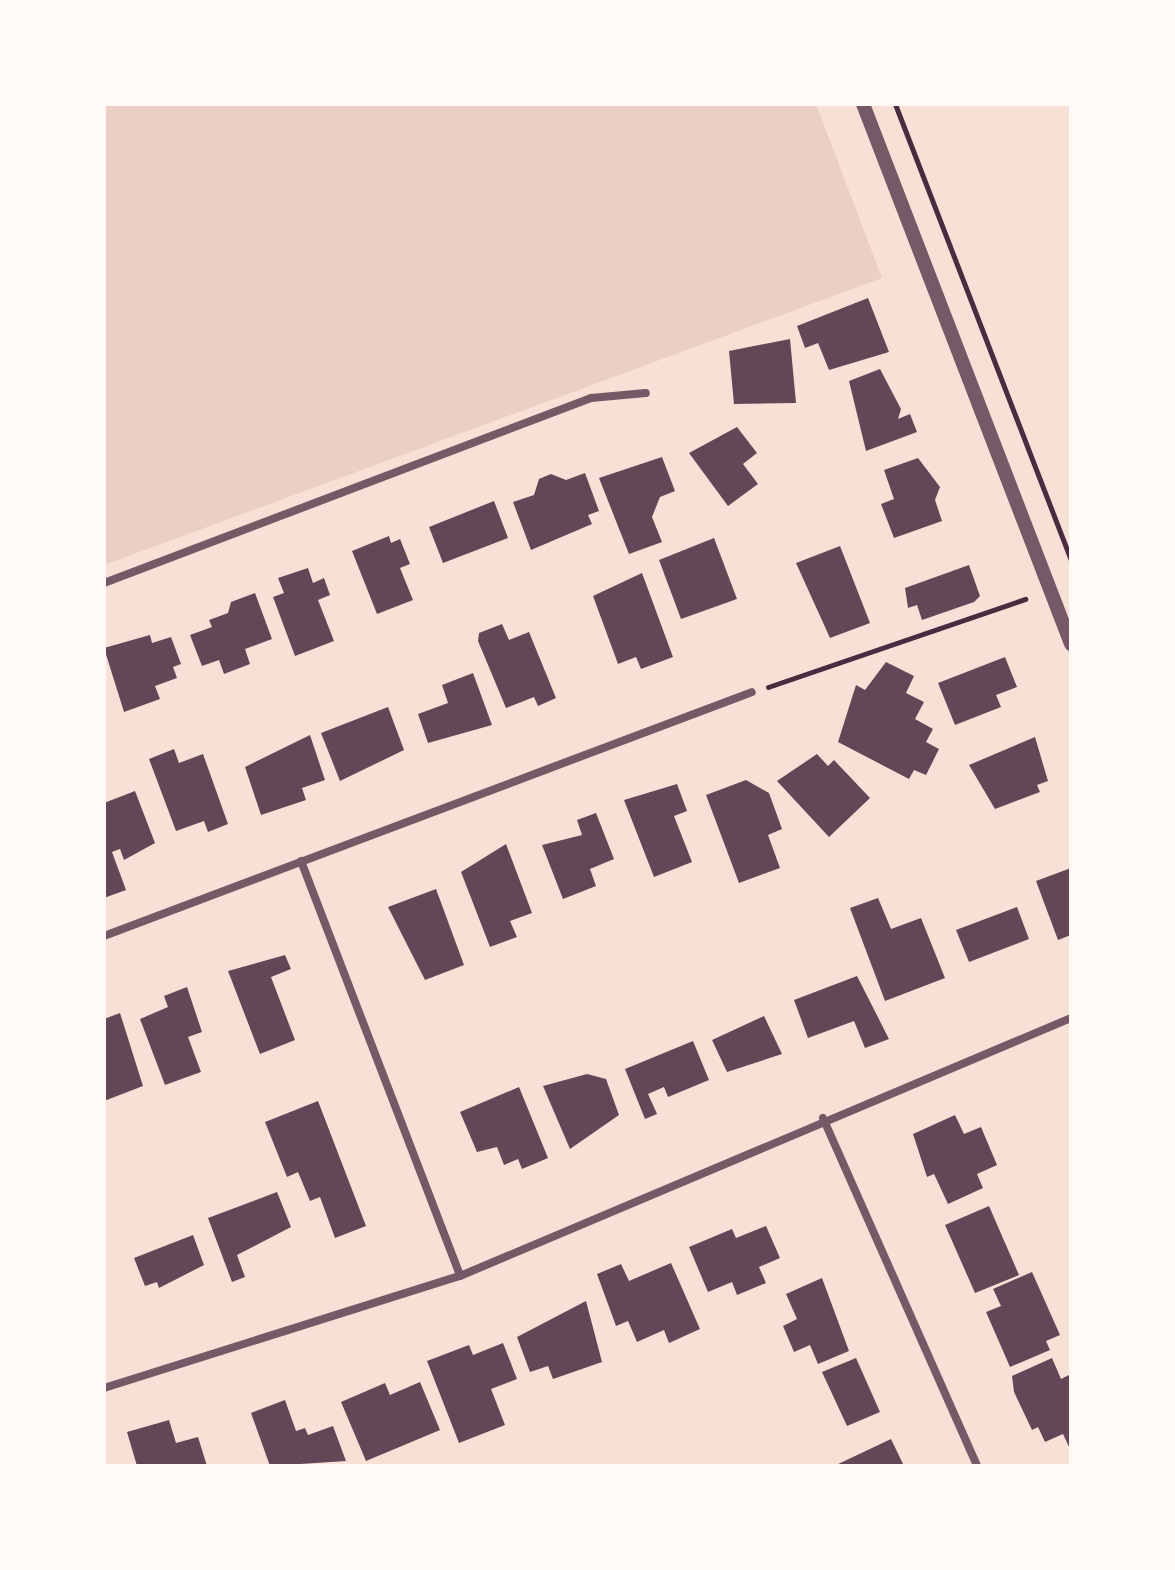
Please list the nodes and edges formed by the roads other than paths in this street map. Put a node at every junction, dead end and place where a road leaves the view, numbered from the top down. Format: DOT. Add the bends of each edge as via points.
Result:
graph roads {
  1 [pos="863,104"];
  2 [pos="646,393"];
  3 [pos="104,583"];
  4 [pos="1071,644"];
  5 [pos="752,692"];
  6 [pos="301,861"];
  7 [pos="104,936"];
  8 [pos="1071,1018"];
  9 [pos="823,1118"];
  10 [pos="460,1276"];
  11 [pos="104,1388"];
  12 [pos="977,1466"];
  1 -- 4 [label="street"];
  2 -- 3 [label="street" via="591,398"];
  5 -- 6 [label="street"];
  6 -- 7 [label="street"];
  6 -- 10 [label="street"];
  8 -- 9 [label="street"];
  9 -- 10 [label="street"];
  9 -- 12 [label="street"];
  10 -- 11 [label="street"];
}
